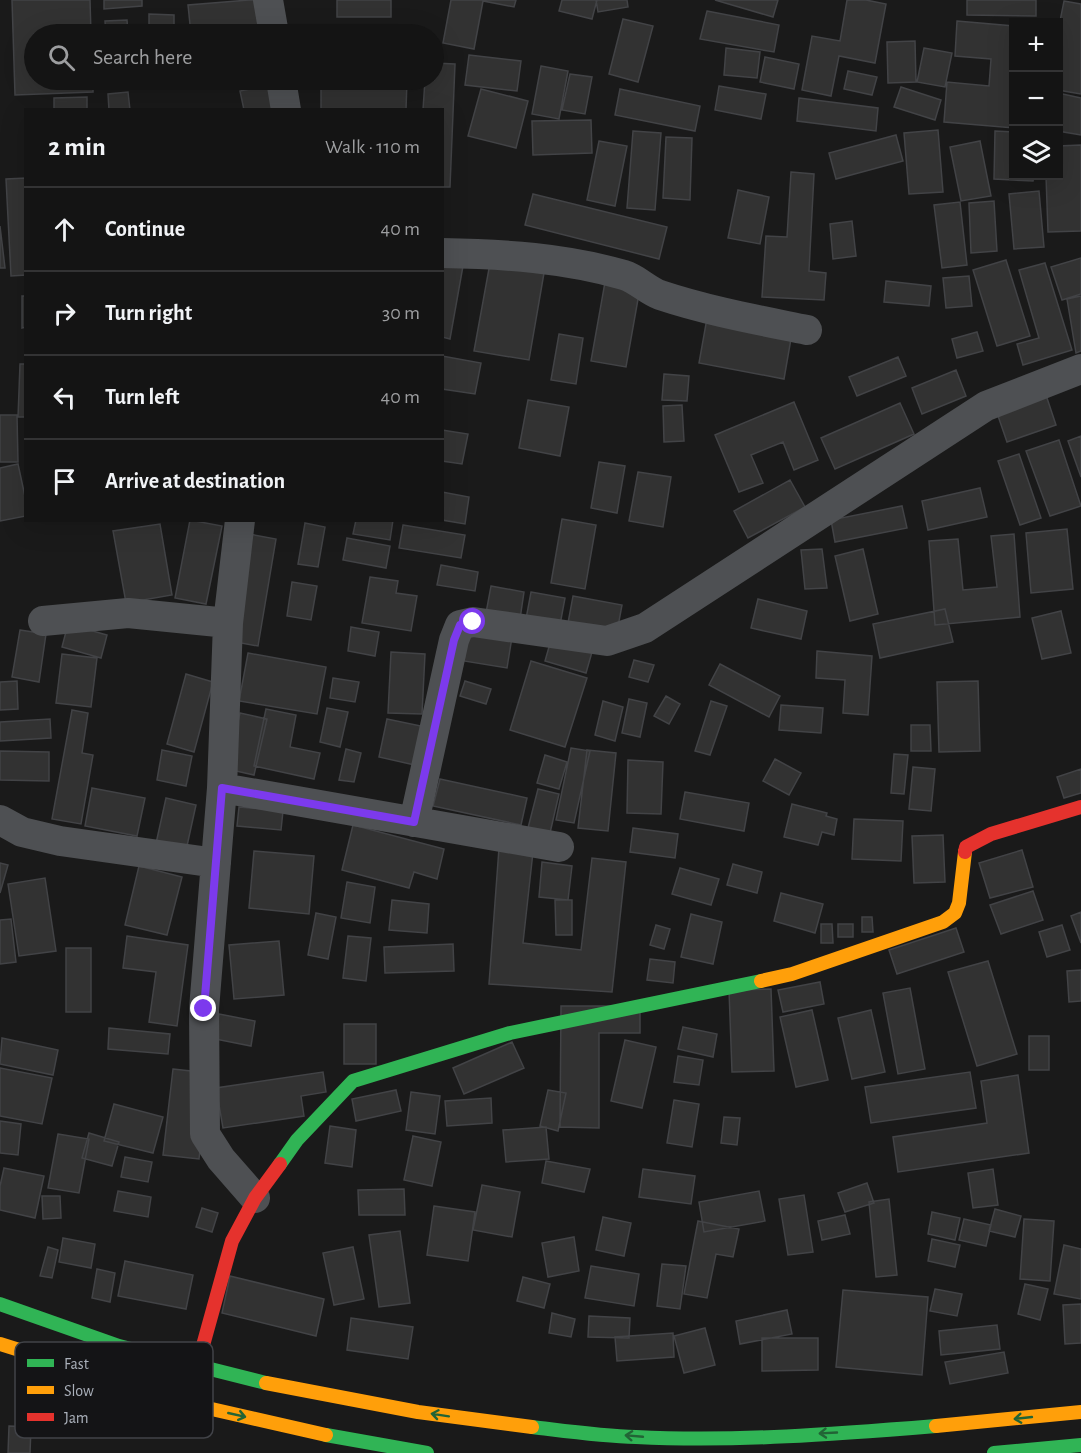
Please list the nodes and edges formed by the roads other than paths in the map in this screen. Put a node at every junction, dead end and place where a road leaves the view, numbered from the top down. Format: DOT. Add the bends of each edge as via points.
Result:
graph roads {
  1 [pos="268,0"];
  2 [pos="272,24"];
  3 [pos="283,90"];
  4 [pos="286,108"];
  5 [pos="444,253"];
  6 [pos="807,330"];
  7 [pos="1081,369"];
  8 [pos="240,522"];
  9 [pos="43,621"];
  10 [pos="228,623"];
  11 [pos="222,788"];
  12 [pos="1081,807"];
  13 [pos="0,820"];
  14 [pos="414,822"];
  15 [pos="559,847"];
  16 [pos="216,863"];
  17 [pos="255,1198"];
  18 [pos="0,1304"];
  19 [pos="110,1342"];
  20 [pos="204,1342"];
  21 [pos="0,1344"];
  22 [pos="15,1349"];
  23 [pos="213,1371"];
  24 [pos="213,1409"];
  25 [pos="1081,1412"];
  26 [pos="1081,1445"];
  27 [pos="427,1453"];
  28 [pos="994,1453"];
  1 -- 2 [label="street"];
  3 -- 4 [label="street"];
  5 -- 6 [label="street" via="500,254 572,263 627,276 657,294 716,312"];
  7 -- 14 [label="street" via="986,406 645,628 607,641 473,622 460,625"];
  8 -- 10 [label="street"];
  9 -- 10 [label="street" via="128,613"];
  10 -- 11 [label="street"];
  11 -- 14 [label="street"];
  11 -- 16 [label="street"];
  12 -- 17 [label="main road" via="991,834 966,847 958,909 943,922 792,974 510,1033 353,1081 297,1140"];
  13 -- 16 [label="street" via="22,832 60,841"];
  14 -- 15 [label="street"];
  16 -- 17 [label="street" via="204,1009 205,1134"];
  17 -- 20 [label="main road" via="232,1242"];
  18 -- 19 [label="main road"];
  21 -- 22 [label="main road, one-way"];
  25 -- 23 [label="main road, one-way" via="829,1433 649,1438 454,1418 345,1400"];
  24 -- 27 [label="main road, one-way" via="342,1439"];
  26 -- 28 [label="main road"];
}
